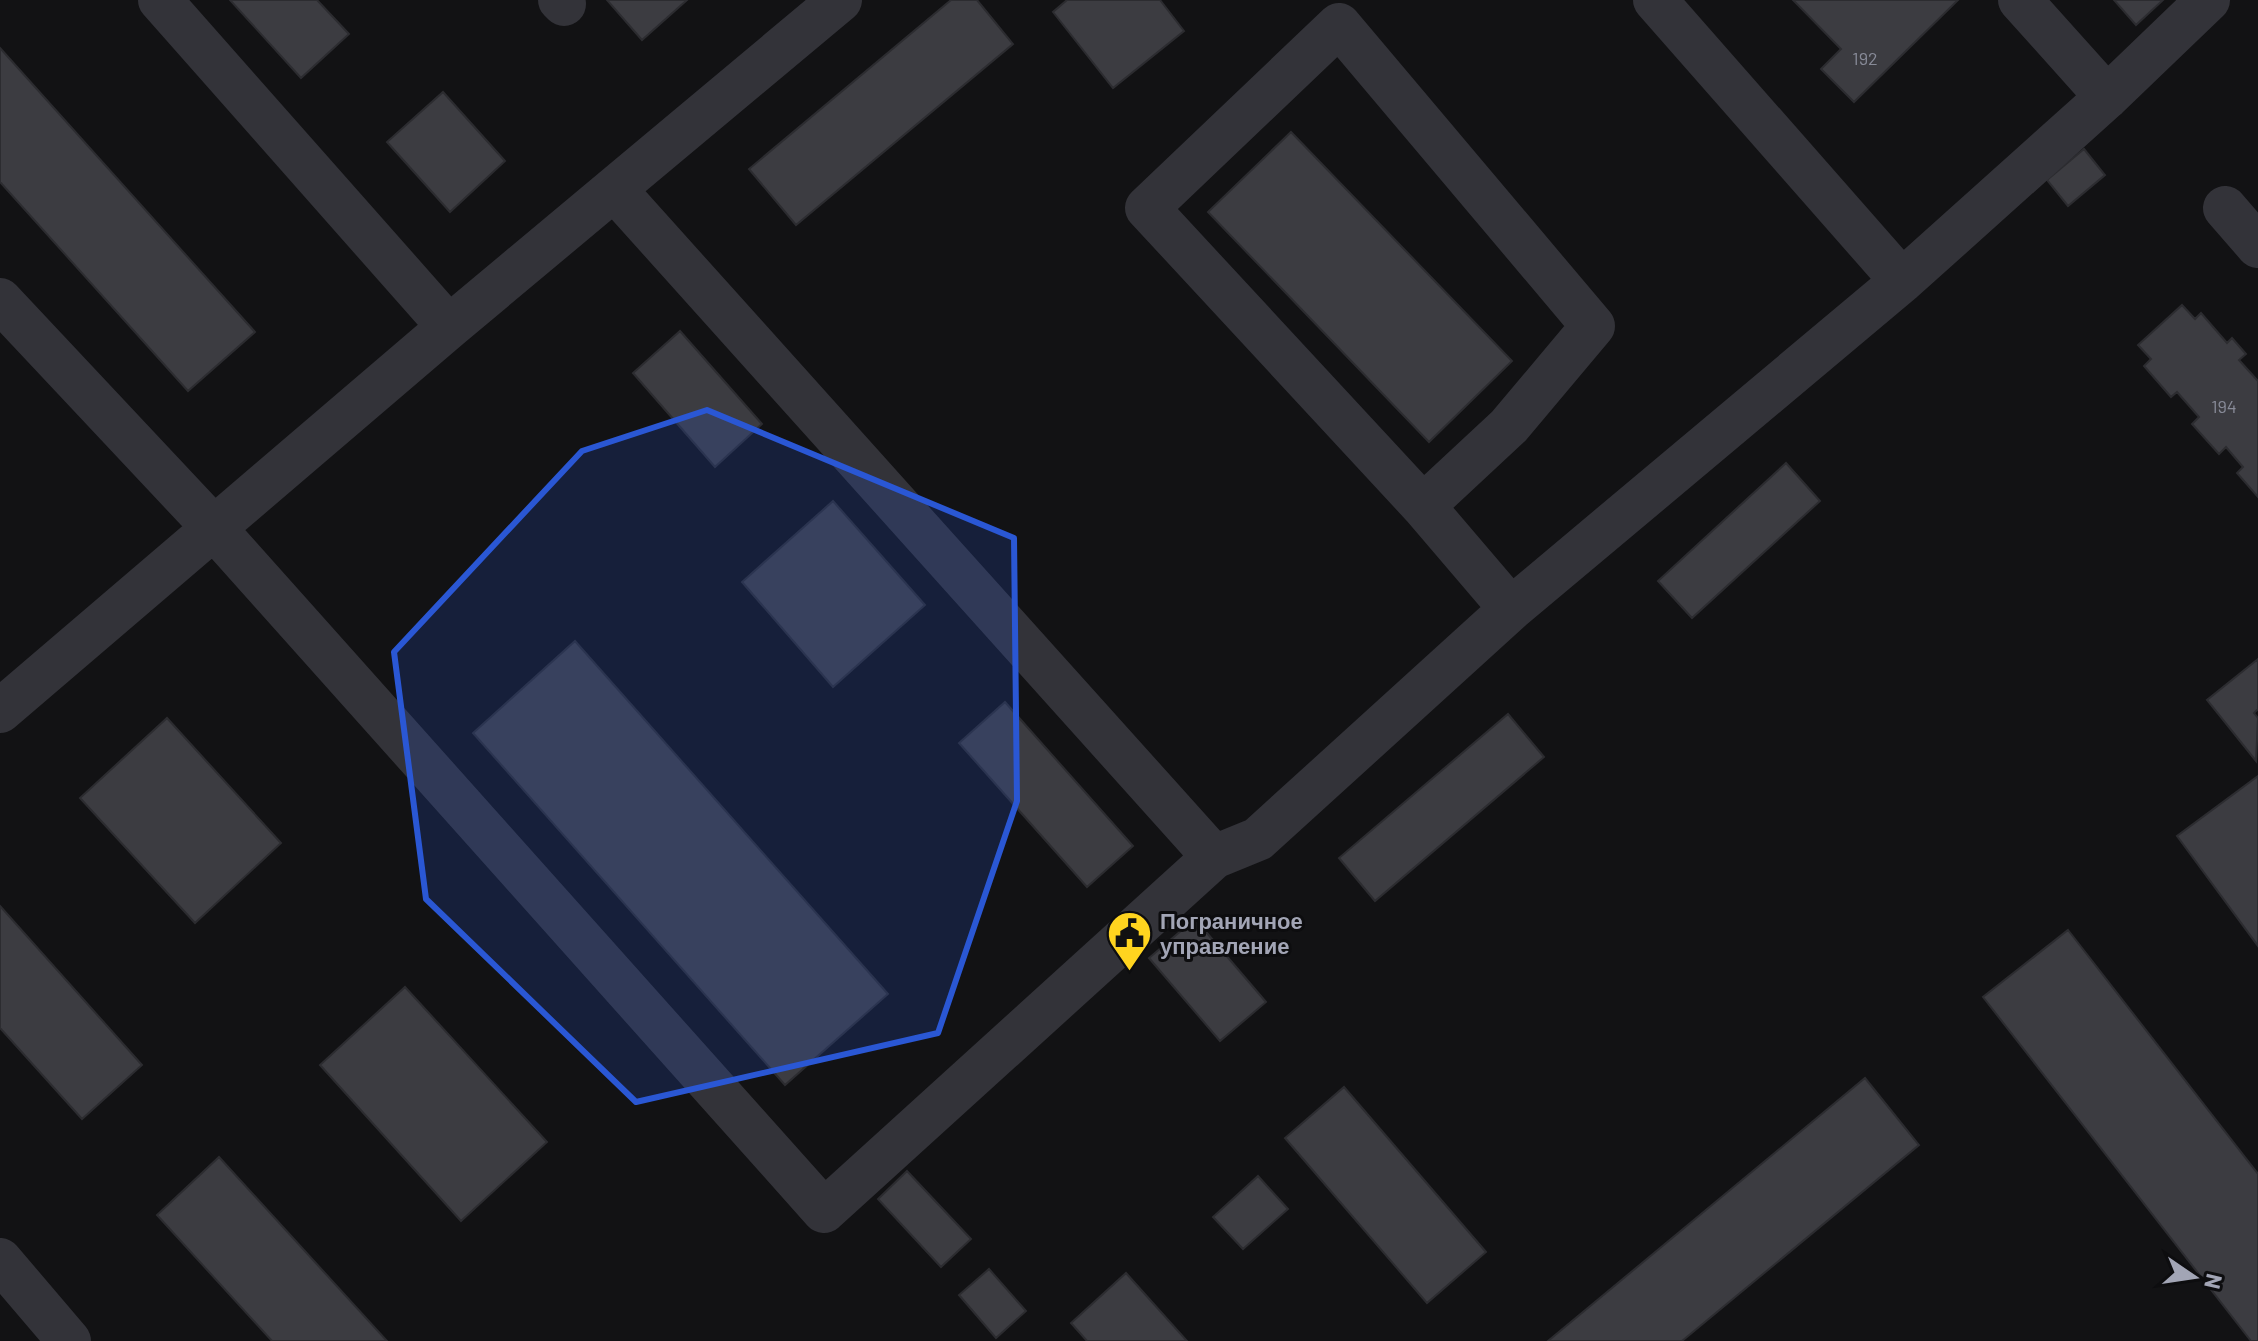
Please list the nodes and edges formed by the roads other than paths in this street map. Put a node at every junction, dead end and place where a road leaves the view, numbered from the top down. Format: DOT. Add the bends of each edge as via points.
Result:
graph roads {
  1 [pos="160,0"];
  2 [pos="840,0"];
  3 [pos="1655,0"];
  4 [pos="2020,0"];
  5 [pos="2208,0"];
  6 [pos="2107,97"];
  7 [pos="614,189"];
  8 [pos="2225,208"];
  9 [pos="2258,246"];
  10 [pos="1902,281"];
  11 [pos="0,300"];
  12 [pos="449,327"];
  13 [pos="1423,506"];
  14 [pos="213,527"];
  15 [pos="1511,609"];
  16 [pos="0,711"];
  17 [pos="1214,857"];
  18 [pos="0,1260"];
  19 [pos="69,1341"];
  1 -- 12 [label="lane"];
  2 -- 7 [label="lane"];
  3 -- 10 [label="lane"];
  4 -- 6 [label="lane"];
  5 -- 6 [label="lane"];
  6 -- 10 [label="lane"];
  7 -- 12 [label="lane"];
  7 -- 17 [label="lane"];
  8 -- 9 [label="lane"];
  10 -- 15 [label="lane"];
  11 -- 14 [label="lane"];
  12 -- 14 [label="lane"];
  13 -- 13 [label="lane" via="1147,208 1339,25 1593,326 1509,426"];
  13 -- 15 [label="lane"];
  14 -- 16 [label="lane"];
  14 -- 17 [label="lane" via="824,1211"];
  15 -- 17 [label="lane" via="1258,839"];
  18 -- 19 [label="lane"];
}
